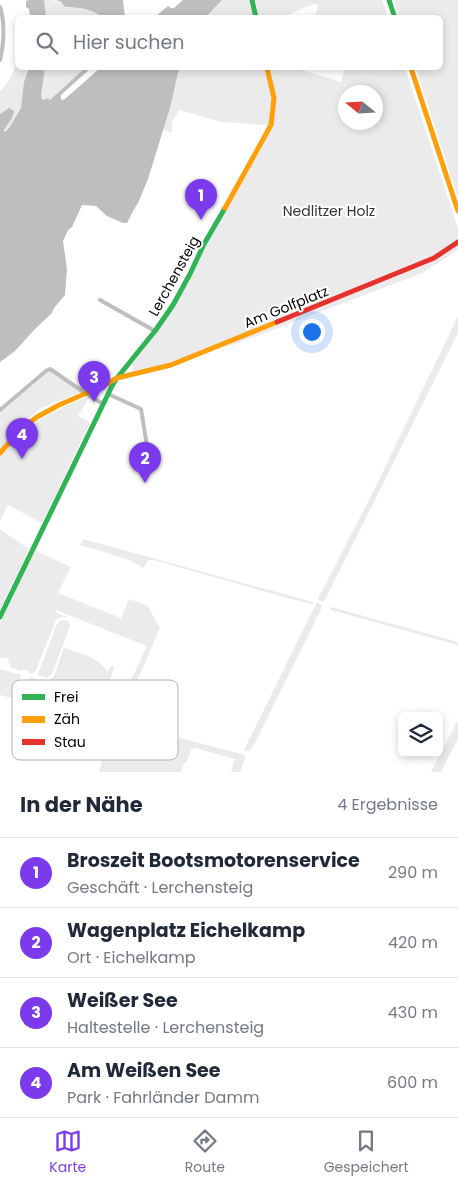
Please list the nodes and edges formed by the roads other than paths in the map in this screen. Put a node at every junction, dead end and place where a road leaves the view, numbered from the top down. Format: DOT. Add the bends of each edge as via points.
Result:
graph roads {
  1 [pos="252,0"];
  2 [pos="389,0"];
  3 [pos="0,7"];
  4 [pos="255,15"];
  5 [pos="394,15"];
  6 [pos="0,60"];
  7 [pos="267,70"];
  8 [pos="412,70"];
  9 [pos="458,211"];
  10 [pos="458,242"];
  11 [pos="100,300"];
  12 [pos="155,331"];
  13 [pos="117,378"];
  14 [pos="85,393"];
  15 [pos="108,394"];
  16 [pos="103,404"];
  17 [pos="0,410"];
  18 [pos="0,453"];
  19 [pos="151,471"];
  20 [pos="0,617"];
  1 -- 4 [label="street"];
  2 -- 5 [label="street"];
  3 -- 6 [label="street" via="3,29"];
  7 -- 12 [label="street, Lerchensteig" via="274,98 271,125 190,274"];
  8 -- 9 [label="street"];
  10 -- 13 [label="street, Am Golfplatz" via="434,258 171,365"];
  11 -- 12 [label="street"];
  12 -- 13 [label="street, Lerchensteig"];
  13 -- 14 [label="street"];
  13 -- 15 [label="street, Lerchensteig"];
  14 -- 16 [label="street"];
  14 -- 17 [label="street" via="50,369"];
  14 -- 18 [label="street" via="29,422"];
  15 -- 16 [label="street, Lerchensteig"];
  15 -- 19 [label="street" via="141,409"];
  16 -- 20 [label="street, Lerchensteig"];
}
